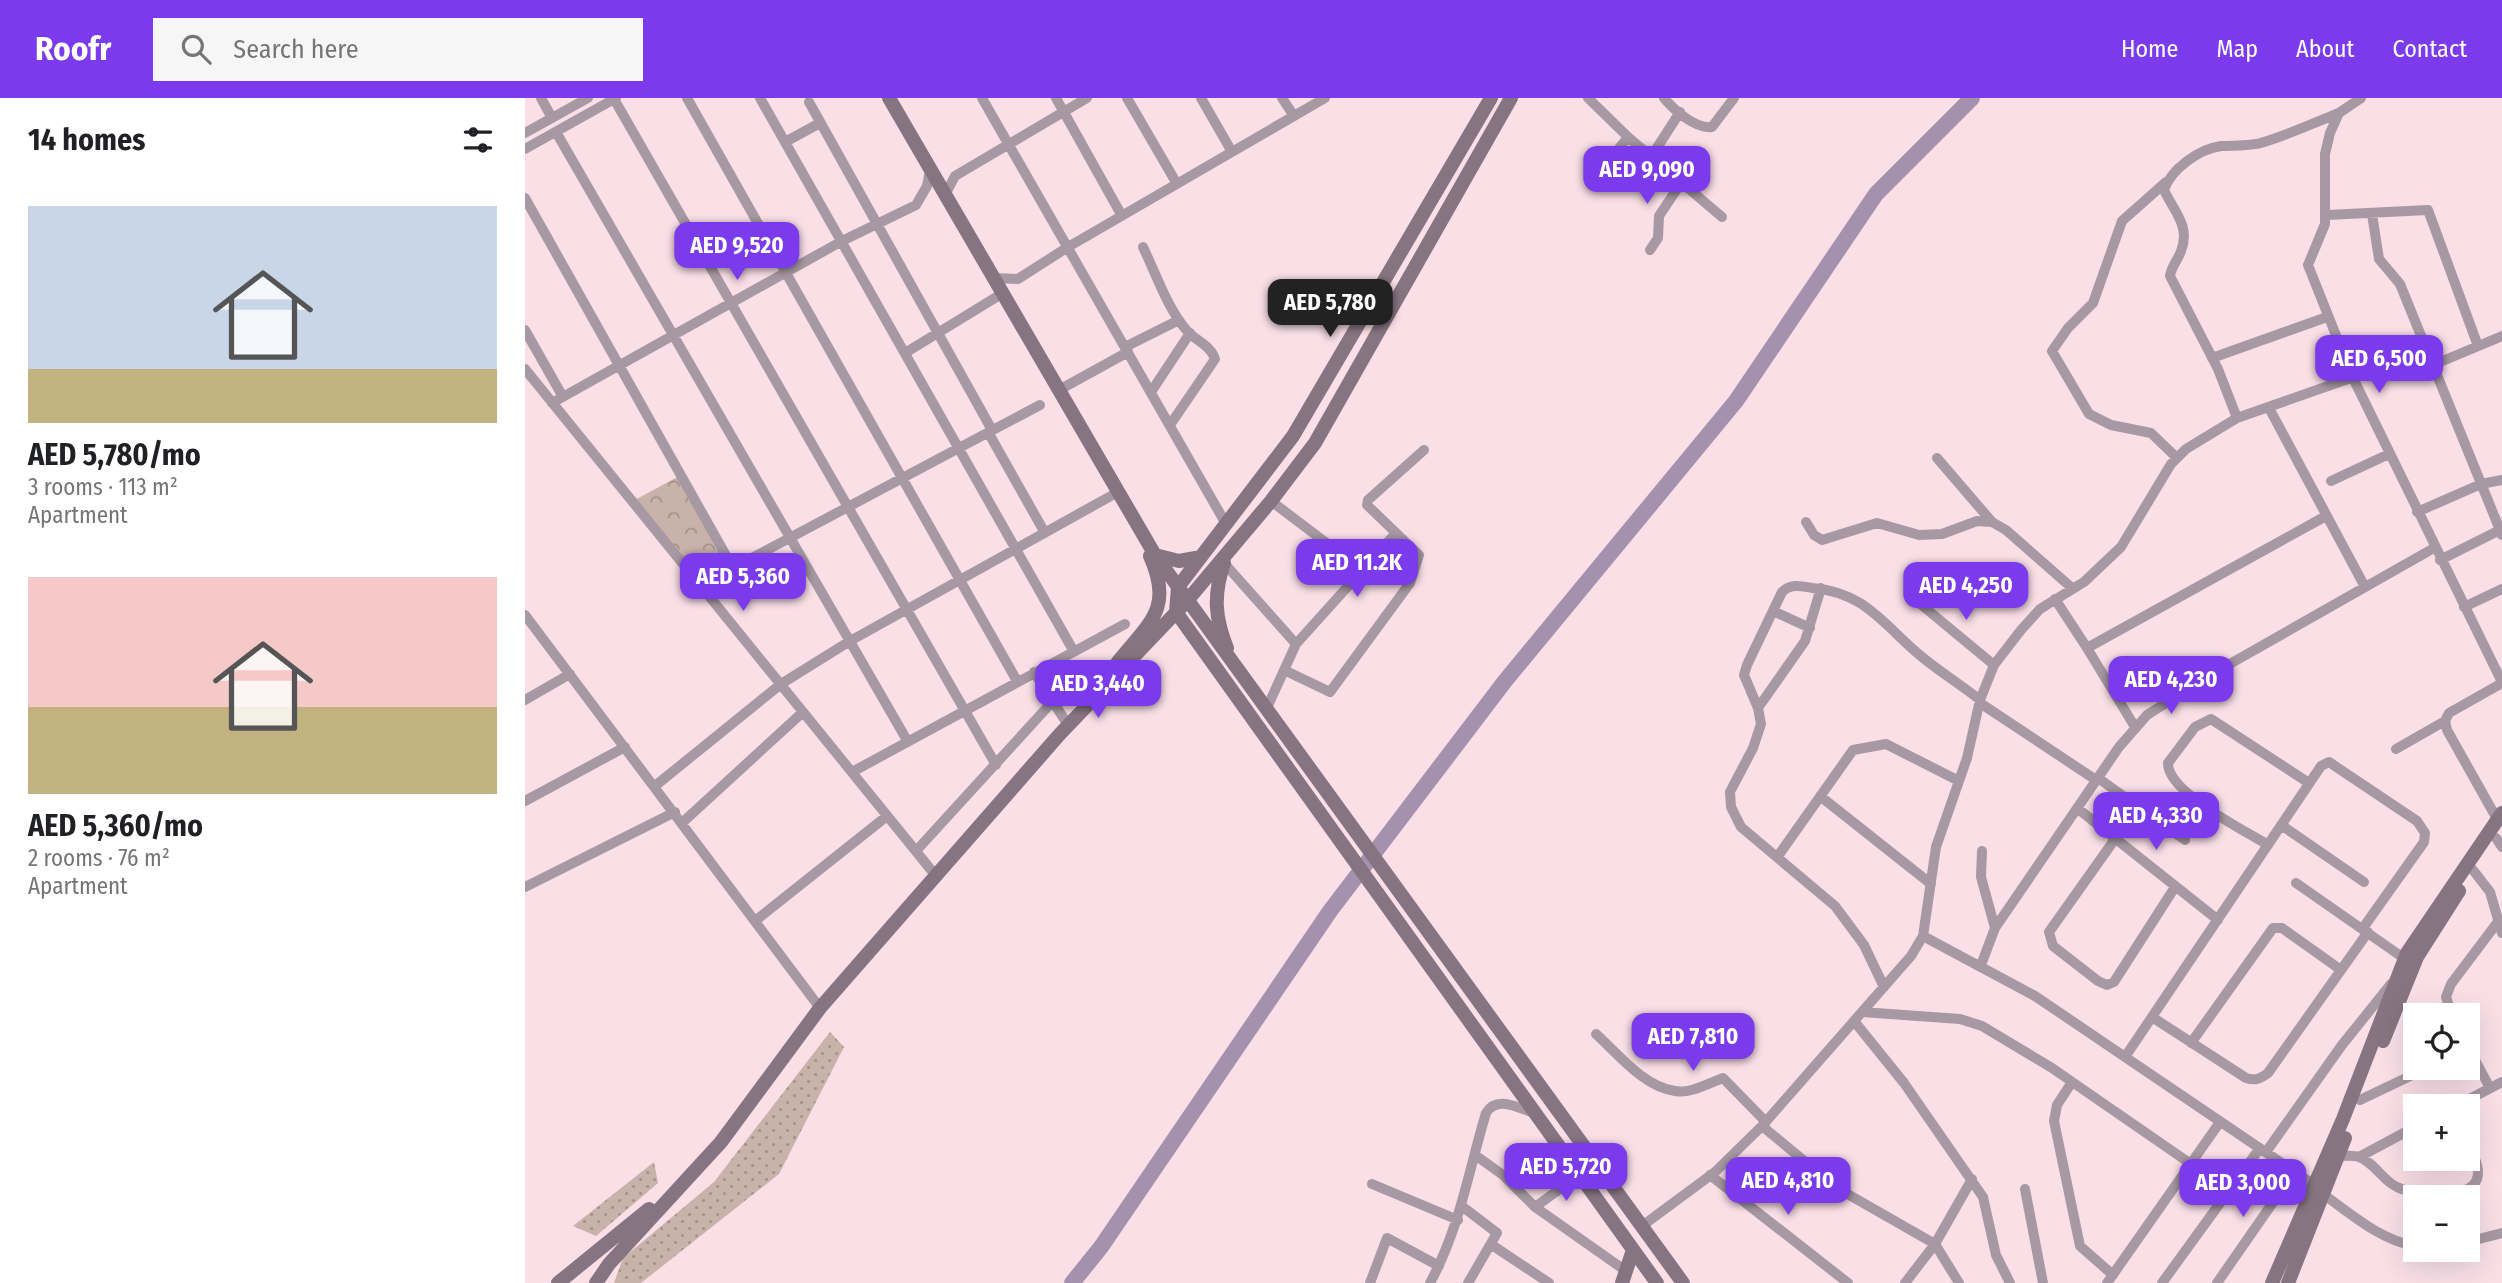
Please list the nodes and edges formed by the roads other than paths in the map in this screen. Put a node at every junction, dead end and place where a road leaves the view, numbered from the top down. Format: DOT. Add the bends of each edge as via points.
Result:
graph roads {
  1 [pos="541,98"];
  2 [pos="588,98"];
  3 [pos="687,98"];
  4 [pos="760,98"];
  5 [pos="889,98"];
  6 [pos="982,98"];
  7 [pos="1056,98"];
  8 [pos="1087,98"];
  9 [pos="1127,98"];
  10 [pos="1201,98"];
  11 [pos="1282,98"];
  12 [pos="1325,98"];
  13 [pos="1491,98"];
  14 [pos="1511,98"];
  15 [pos="1588,98"];
  16 [pos="1664,98"];
  17 [pos="1734,98"];
  18 [pos="2361,98"];
  19 [pos="615,99"];
  20 [pos="809,102"];
  21 [pos="1064,111"];
  22 [pos="1680,112"];
  23 [pos="2339,113"];
  24 [pos="1294,116"];
  25 [pos="552,118"];
  26 [pos="820,123"];
  27 [pos="525,132"];
  28 [pos="556,132"];
  29 [pos="1627,137"];
  30 [pos="785,142"];
  31 [pos="1009,144"];
  32 [pos="525,149"];
  33 [pos="1232,152"];
  34 [pos="1651,158"];
  35 [pos="930,170"];
  36 [pos="1593,181"];
  37 [pos="2167,181"];
  38 [pos="1681,183"];
  39 [pos="1177,184"];
  40 [pos="945,195"];
  41 [pos="525,198"];
  42 [pos="2372,214"];
  43 [pos="2327,215"];
  44 [pos="1122,216"];
  45 [pos="1722,217"];
  46 [pos="877,224"];
  47 [pos="842,241"];
  48 [pos="1067,247"];
  49 [pos="1143,247"];
  50 [pos="1650,250"];
  51 [pos="786,273"];
  52 [pos="994,278"];
  53 [pos="1003,293"];
  54 [pos="731,303"];
  55 [pos="2327,317"];
  56 [pos="1179,320"];
  57 [pos="525,330"];
  58 [pos="1190,333"];
  59 [pos="938,334"];
  60 [pos="673,335"];
  61 [pos="2502,336"];
  62 [pos="2478,346"];
  63 [pos="1126,349"];
  64 [pos="2428,351"];
  65 [pos="905,353"];
  66 [pos="2212,358"];
  67 [pos="620,365"];
  68 [pos="2434,365"];
  69 [pos="525,369"];
  70 [pos="2353,378"];
  71 [pos="1059,390"];
  72 [pos="1151,392"];
  73 [pos="563,397"];
  74 [pos="552,403"];
  75 [pos="1041,405"];
  76 [pos="2269,408"];
  77 [pos="2237,418"];
  78 [pos="1170,425"];
  79 [pos="990,431"];
  80 [pos="961,447"];
  81 [pos="1424,450"];
  82 [pos="2389,454"];
  83 [pos="1937,458"];
  84 [pos="2177,458"];
  85 [pos="901,477"];
  86 [pos="2502,480"];
  87 [pos="2331,481"];
  88 [pos="2481,484"];
  89 [pos="1118,492"];
  90 [pos="1271,501"];
  91 [pos="847,506"];
  92 [pos="1130,512"];
  93 [pos="2417,512"];
  94 [pos="2326,516"];
  95 [pos="1806,522"];
  96 [pos="1992,522"];
  97 [pos="1226,524"];
  98 [pos="1045,533"];
  99 [pos="2501,533"];
  100 [pos="1395,534"];
  101 [pos="789,537"];
  102 [pos="1017,548"];
  103 [pos="2434,548"];
  104 [pos="1155,555"];
  105 [pos="1201,557"];
  106 [pos="1225,559"];
  107 [pos="2440,560"];
  108 [pos="733,568"];
  109 [pos="1362,570"];
  110 [pos="959,579"];
  111 [pos="701,585"];
  112 [pos="1178,587"];
  113 [pos="2365,587"];
  114 [pos="1821,588"];
  115 [pos="2072,588"];
  116 [pos="2502,589"];
  117 [pos="2055,599"];
  118 [pos="1918,602"];
  119 [pos="1181,607"];
  120 [pos="2464,607"];
  121 [pos="907,609"];
  122 [pos="1773,611"];
  123 [pos="525,615"];
  124 [pos="1125,624"];
  125 [pos="1810,628"];
  126 [pos="850,641"];
  127 [pos="1296,644"];
  128 [pos="2087,649"];
  129 [pos="1073,650"];
  130 [pos="1994,665"];
  131 [pos="1284,670"];
  132 [pos="1034,672"];
  133 [pos="1237,672"];
  134 [pos="569,674"];
  135 [pos="1017,681"];
  136 [pos="2502,682"];
  137 [pos="781,684"];
  138 [pos="525,700"];
  139 [pos="1053,701"];
  140 [pos="1980,701"];
  141 [pos="1758,708"];
  142 [pos="964,710"];
  143 [pos="1266,710"];
  144 [pos="803,712"];
  145 [pos="2445,721"];
  146 [pos="2135,727"];
  147 [pos="1063,730"];
  148 [pos="908,741"];
  149 [pos="625,747"];
  150 [pos="2396,749"];
  151 [pos="996,765"];
  152 [pos="852,772"];
  153 [pos="2097,779"];
  154 [pos="1959,781"];
  155 [pos="2309,783"];
  156 [pos="655,786"];
  157 [pos="1820,796"];
  158 [pos="525,802"];
  159 [pos="2077,808"];
  160 [pos="675,812"];
  161 [pos="887,816"];
  162 [pos="683,822"];
  163 [pos="2281,825"];
  164 [pos="2500,829"];
  165 [pos="2115,839"];
  166 [pos="2185,841"];
  167 [pos="2268,845"];
  168 [pos="916,851"];
  169 [pos="1982,851"];
  170 [pos="1777,856"];
  171 [pos="2473,870"];
  172 [pos="936,876"];
  173 [pos="2364,882"];
  174 [pos="2297,883"];
  175 [pos="1931,884"];
  176 [pos="525,887"];
  177 [pos="2175,887"];
  178 [pos="2218,920"];
  179 [pos="755,921"];
  180 [pos="1995,928"];
  181 [pos="2500,928"];
  182 [pos="2365,930"];
  183 [pos="1923,936"];
  184 [pos="2405,959"];
  185 [pos="1981,965"];
  186 [pos="2341,970"];
  187 [pos="2399,975"];
  188 [pos="1884,987"];
  189 [pos="2447,1003"];
  190 [pos="820,1008"];
  191 [pos="1862,1012"];
  192 [pos="2152,1017"];
  193 [pos="1854,1021"];
  194 [pos="1596,1034"];
  195 [pos="2191,1043"];
  196 [pos="2125,1057"];
  197 [pos="2480,1069"];
  198 [pos="2403,1079"];
  199 [pos="2072,1082"];
  200 [pos="2502,1082"];
  201 [pos="2490,1088"];
  202 [pos="2479,1094"];
  203 [pos="2360,1100"];
  204 [pos="1534,1113"];
  205 [pos="2220,1122"];
  206 [pos="1764,1124"];
  207 [pos="2403,1133"];
  208 [pos="2263,1150"];
  209 [pos="1475,1156"];
  210 [pos="2338,1156"];
  211 [pos="2359,1157"];
  212 [pos="2191,1164"];
  213 [pos="2476,1171"];
  214 [pos="2294,1172"];
  215 [pos="1579,1175"];
  216 [pos="1710,1175"];
  217 [pos="1972,1179"];
  218 [pos="1372,1184"];
  219 [pos="678,1186"];
  220 [pos="2025,1189"];
  221 [pos="2320,1190"];
  222 [pos="1463,1207"];
  223 [pos="1535,1207"];
  224 [pos="1458,1220"];
  225 [pos="1642,1226"];
  226 [pos="2502,1233"];
  227 [pos="2480,1239"];
  228 [pos="1935,1244"];
  229 [pos="2403,1244"];
  230 [pos="1492,1245"];
  231 [pos="1633,1250"];
  232 [pos="1439,1266"];
  233 [pos="1624,1277"];
  234 [pos="2008,1278"];
  235 [pos="2110,1279"];
  236 [pos="558,1283"];
  237 [pos="596,1283"];
  238 [pos="1370,1283"];
  239 [pos="1430,1283"];
  240 [pos="1468,1283"];
  241 [pos="1549,1283"];
  242 [pos="1657,1283"];
  243 [pos="1683,1283"];
  244 [pos="1848,1283"];
  245 [pos="1905,1283"];
  246 [pos="1959,1283"];
  247 [pos="1998,1283"];
  248 [pos="2043,1283"];
  249 [pos="2162,1283"];
  250 [pos="2217,1283"];
  251 [pos="2272,1283"];
  252 [pos="2287,1283"];
  1 -- 25 [label="street"];
  2 -- 25 [label="street"];
  3 -- 51 [label="street"];
  4 -- 30 [label="street"];
  5 -- 35 [label="street"];
  6 -- 31 [label="street"];
  7 -- 21 [label="street"];
  8 -- 21 [label="street"];
  9 -- 39 [label="street"];
  10 -- 33 [label="street"];
  11 -- 24 [label="street"];
  12 -- 24 [label="street"];
  13 -- 97 [label="street" via="1293,436"];
  14 -- 90 [label="street" via="1315,443"];
  15 -- 29 [label="street"];
  16 -- 22 [label="street"];
  17 -- 22 [label="street" via="1712,127 1695,123"];
  18 -- 23 [label="street"];
  19 -- 28 [label="street"];
  19 -- 54 [label="street"];
  20 -- 26 [label="street"];
  21 -- 31 [label="street"];
  21 -- 44 [label="street"];
  22 -- 34 [label="street"];
  23 -- 37 [label="street" via="2261,143 2198,153"];
  23 -- 43 [label="street" via="2325,154"];
  24 -- 33 [label="street"];
  25 -- 27 [label="street"];
  26 -- 30 [label="street"];
  26 -- 46 [label="street"];
  28 -- 32 [label="street"];
  28 -- 60 [label="street"];
  29 -- 34 [label="street"];
  29 -- 36 [label="street"];
  30 -- 47 [label="street"];
  31 -- 40 [label="street" via="955,176"];
  31 -- 48 [label="street"];
  33 -- 39 [label="street"];
  34 -- 38 [label="street"];
  35 -- 40 [label="street"];
  35 -- 46 [label="street" via="916,205"];
  37 -- 66 [label="street" via="2164,190 2179,215 2184,235 2171,276"];
  37 -- 84 [label="street" via="2122,221 2094,303 2052,351 2088,414 2111,425 2151,433"];
  38 -- 45 [label="street"];
  38 -- 50 [label="street" via="1659,216 1658,238"];
  39 -- 44 [label="street"];
  40 -- 52 [label="street"];
  41 -- 67 [label="street"];
  42 -- 43 [label="street"];
  42 -- 62 [label="street" via="2417,208 2432,214"];
  42 -- 64 [label="street" via="2379,259 2400,284"];
  43 -- 55 [label="street" via="2308,265"];
  44 -- 48 [label="street"];
  46 -- 47 [label="street"];
  46 -- 59 [label="street"];
  47 -- 51 [label="street"];
  47 -- 65 [label="street"];
  48 -- 52 [label="street" via="1018,279"];
  48 -- 63 [label="street"];
  49 -- 56 [label="street"];
  51 -- 54 [label="street"];
  51 -- 85 [label="street"];
  52 -- 53 [label="street"];
  53 -- 59 [label="street"];
  53 -- 71 [label="street"];
  54 -- 60 [label="street"];
  54 -- 91 [label="street"];
  55 -- 66 [label="street"];
  55 -- 70 [label="street"];
  56 -- 58 [label="street"];
  56 -- 63 [label="street"];
  57 -- 73 [label="street"];
  58 -- 72 [label="street"];
  58 -- 78 [label="street" via="1213,351 1215,359"];
  59 -- 65 [label="street"];
  59 -- 79 [label="street"];
  60 -- 67 [label="street"];
  60 -- 101 [label="street"];
  61 -- 62 [label="street"];
  62 -- 68 [label="street"];
  63 -- 71 [label="street"];
  63 -- 72 [label="street"];
  64 -- 68 [label="street"];
  64 -- 70 [label="street"];
  65 -- 80 [label="street"];
  66 -- 77 [label="street"];
  67 -- 73 [label="street"];
  67 -- 108 [label="street"];
  68 -- 88 [label="street"];
  69 -- 74 [label="street"];
  70 -- 76 [label="street"];
  70 -- 82 [label="street"];
  71 -- 89 [label="street"];
  72 -- 78 [label="street"];
  73 -- 74 [label="street"];
  74 -- 111 [label="street"];
  75 -- 79 [label="street"];
  76 -- 77 [label="street"];
  76 -- 94 [label="street"];
  77 -- 84 [label="street"];
  78 -- 97 [label="street"];
  79 -- 80 [label="street"];
  79 -- 98 [label="street"];
  80 -- 85 [label="street"];
  80 -- 102 [label="street"];
  81 -- 100 [label="street" via="1368,500 1370,510"];
  82 -- 87 [label="street"];
  82 -- 93 [label="street"];
  83 -- 96 [label="street"];
  84 -- 115 [label="street" via="2121,547"];
  85 -- 91 [label="street"];
  85 -- 110 [label="street"];
  86 -- 88 [label="street"];
  88 -- 93 [label="street"];
  88 -- 99 [label="street"];
  89 -- 92 [label="street"];
  89 -- 98 [label="street"];
  90 -- 106 [label="street"];
  90 -- 109 [label="street"];
  91 -- 101 [label="street"];
  91 -- 121 [label="street"];
  92 -- 104 [label="street"];
  92 -- 147 [label="street" via="1159,581 1160,604"];
  93 -- 103 [label="street"];
  94 -- 113 [label="street"];
  94 -- 128 [label="street"];
  95 -- 96 [label="street" via="1822,540 1877,523 1919,535 1942,534 1977,521"];
  96 -- 115 [label="street"];
  97 -- 105 [label="street"];
  98 -- 102 [label="street"];
  99 -- 107 [label="street"];
  100 -- 109 [label="street"];
  100 -- 131 [label="street" via="1419,555 1410,583 1333,690 1327,692"];
  101 -- 108 [label="street"];
  101 -- 126 [label="street"];
  102 -- 110 [label="street"];
  102 -- 129 [label="street"];
  103 -- 107 [label="street"];
  103 -- 113 [label="street"];
  104 -- 105 [label="street" via="1179,561"];
  104 -- 112 [label="street"];
  105 -- 112 [label="street"];
  106 -- 119 [label="street"];
  106 -- 127 [label="street"];
  106 -- 133 [label="street" via="1215,599 1217,625"];
  107 -- 120 [label="street"];
  108 -- 111 [label="street"];
  109 -- 127 [label="street"];
  110 -- 121 [label="street"];
  110 -- 135 [label="street"];
  111 -- 137 [label="street"];
  112 -- 119 [label="street"];
  113 -- 146 [label="street" via="2165,702"];
  114 -- 122 [label="street" via="1786,588"];
  114 -- 125 [label="street"];
  114 -- 140 [label="street" via="1839,592 1877,614 1915,651"];
  115 -- 117 [label="street"];
  116 -- 120 [label="street"];
  117 -- 128 [label="street"];
  117 -- 130 [label="street" via="2021,630"];
  118 -- 130 [label="street"];
  119 -- 133 [label="street"];
  119 -- 147 [label="street"];
  119 -- 204 [label="street" via="1313,807"];
  120 -- 136 [label="street"];
  121 -- 126 [label="street"];
  121 -- 142 [label="street"];
  122 -- 125 [label="street"];
  122 -- 141 [label="street" via="1744,675"];
  123 -- 134 [label="street"];
  124 -- 129 [label="street"];
  125 -- 141 [label="street" via="1793,662"];
  126 -- 137 [label="street"];
  126 -- 148 [label="street"];
  127 -- 131 [label="street"];
  128 -- 146 [label="street"];
  129 -- 132 [label="street"];
  130 -- 140 [label="street"];
  131 -- 143 [label="street"];
  132 -- 135 [label="street"];
  132 -- 139 [label="street"];
  133 -- 143 [label="street"];
  134 -- 138 [label="street"];
  134 -- 149 [label="street"];
  135 -- 142 [label="street"];
  136 -- 145 [label="street" via="2449,713"];
  137 -- 144 [label="street"];
  137 -- 156 [label="street"];
  139 -- 147 [label="street"];
  139 -- 151 [label="street"];
  140 -- 153 [label="street"];
  140 -- 154 [label="street"];
  141 -- 170 [label="street" via="1761,724 1730,792 1731,807 1741,827"];
  142 -- 148 [label="street"];
  142 -- 151 [label="street"];
  143 -- 225 [label="street"];
  144 -- 152 [label="street"];
  144 -- 162 [label="street"];
  145 -- 150 [label="street"];
  145 -- 164 [label="street"];
  146 -- 153 [label="street"];
  147 -- 172 [label="street"];
  148 -- 152 [label="street"];
  149 -- 156 [label="street"];
  149 -- 158 [label="street"];
  151 -- 168 [label="street"];
  152 -- 161 [label="street"];
  153 -- 159 [label="street"];
  153 -- 166 [label="street"];
  154 -- 157 [label="street" via="1885,744 1872,745 1853,750"];
  154 -- 175 [label="street" via="1936,847"];
  155 -- 163 [label="street"];
  155 -- 167 [label="street" via="2211,719 2195,727 2168,763 2171,778 2185,792"];
  155 -- 182 [label="street" via="2329,762 2417,821 2425,833 2424,842"];
  156 -- 160 [label="street"];
  157 -- 170 [label="street"];
  157 -- 175 [label="street"];
  159 -- 165 [label="street"];
  159 -- 180 [label="street"];
  160 -- 162 [label="street"];
  160 -- 176 [label="street"];
  161 -- 168 [label="street"];
  161 -- 179 [label="street"];
  162 -- 179 [label="street"];
  163 -- 167 [label="street"];
  163 -- 173 [label="street"];
  164 -- 171 [label="street"];
  164 -- 184 [label="street" via="2451,885"];
  165 -- 177 [label="street"];
  165 -- 177 [label="street" via="2049,932 2053,946 2098,981 2114,982"];
  167 -- 178 [label="street"];
  168 -- 172 [label="street"];
  169 -- 180 [label="street" via="1981,877"];
  170 -- 188 [label="street" via="1813,884 1852,926"];
  171 -- 181 [label="street" via="2490,892"];
  171 -- 203 [label="street" via="2417,957"];
  172 -- 190 [label="street"];
  174 -- 182 [label="street"];
  175 -- 183 [label="street"];
  177 -- 178 [label="street"];
  178 -- 192 [label="street"];
  179 -- 190 [label="street"];
  180 -- 185 [label="street"];
  181 -- 189 [label="street" via="2451,984"];
  182 -- 184 [label="street"];
  182 -- 186 [label="street"];
  183 -- 185 [label="street"];
  183 -- 188 [label="street"];
  184 -- 187 [label="street"];
  185 -- 196 [label="street"];
  186 -- 195 [label="street" via="2261,1078 2246,1078"];
  186 -- 195 [label="street" via="2282,928 2273,928"];
  187 -- 208 [label="street"];
  187 -- 221 [label="street"];
  188 -- 191 [label="street"];
  190 -- 219 [label="street" via="720,1142"];
  191 -- 193 [label="street"];
  191 -- 199 [label="street" via="1960,1019 1982,1026"];
  192 -- 195 [label="street"];
  192 -- 196 [label="street"];
  193 -- 206 [label="street"];
  193 -- 217 [label="street"];
  194 -- 206 [label="street" via="1639,1073 1676,1092 1723,1078"];
  196 -- 205 [label="street"];
  197 -- 201 [label="street"];
  198 -- 203 [label="street"];
  199 -- 212 [label="street"];
  199 -- 235 [label="street" via="2057,1105 2054,1121 2077,1236"];
  200 -- 201 [label="street"];
  201 -- 202 [label="street"];
  203 -- 210 [label="street"];
  204 -- 209 [label="street" via="1499,1102 1490,1106"];
  204 -- 215 [label="street"];
  205 -- 208 [label="street"];
  205 -- 212 [label="street"];
  206 -- 216 [label="street"];
  206 -- 228 [label="street" via="1837,1188"];
  207 -- 211 [label="street"];
  208 -- 214 [label="street"];
  208 -- 249 [label="street"];
  209 -- 222 [label="street"];
  209 -- 223 [label="street" via="1497,1170"];
  210 -- 211 [label="street"];
  210 -- 221 [label="street"];
  211 -- 213 [label="street" via="2397,1188 2430,1195 2467,1189 2476,1182"];
  212 -- 235 [label="street"];
  214 -- 221 [label="street"];
  214 -- 250 [label="street"];
  215 -- 223 [label="street"];
  215 -- 231 [label="street"];
  216 -- 225 [label="street"];
  216 -- 244 [label="street"];
  217 -- 228 [label="street"];
  217 -- 234 [label="street" via="1983,1197 1996,1255"];
  218 -- 224 [label="street"];
  219 -- 236 [label="street"];
  219 -- 237 [label="street"];
  220 -- 248 [label="street"];
  221 -- 229 [label="street" via="2374,1230"];
  221 -- 251 [label="street"];
  221 -- 252 [label="street"];
  222 -- 224 [label="street"];
  222 -- 230 [label="street" via="1497,1233"];
  223 -- 233 [label="street"];
  224 -- 232 [label="street"];
  225 -- 243 [label="street"];
  226 -- 227 [label="street"];
  228 -- 245 [label="street"];
  228 -- 246 [label="street"];
  230 -- 240 [label="street"];
  230 -- 241 [label="street"];
  231 -- 233 [label="street"];
  231 -- 242 [label="street"];
  232 -- 238 [label="street" via="1387,1238"];
  232 -- 239 [label="street"];
  234 -- 247 [label="street"];
}
